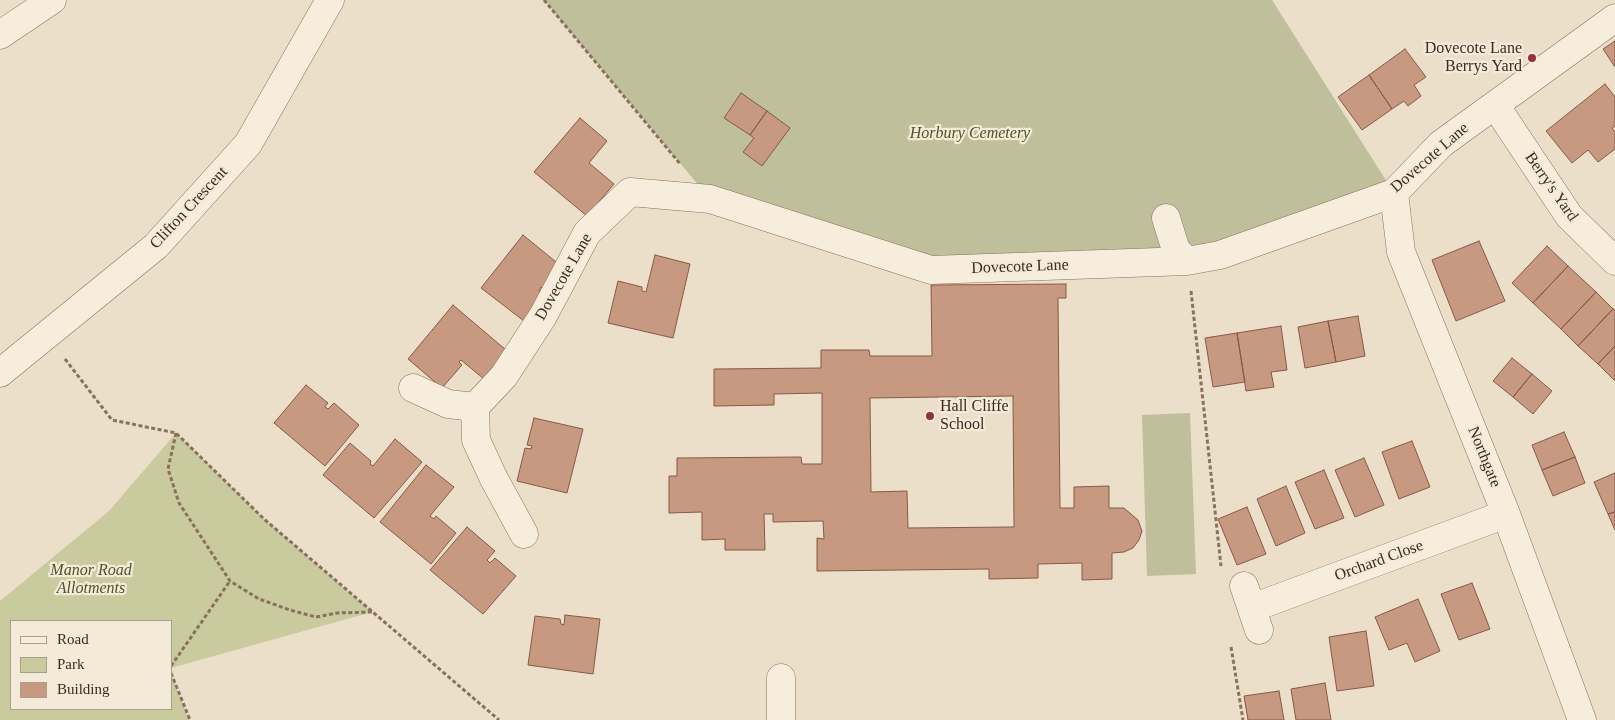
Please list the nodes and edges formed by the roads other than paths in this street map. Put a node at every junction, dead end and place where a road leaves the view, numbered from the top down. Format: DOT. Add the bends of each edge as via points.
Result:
graph roads {
  1 [pos="52,0"];
  2 [pos="330,0"];
  3 [pos="1615,18"];
  4 [pos="0,35"];
  5 [pos="1495,105"];
  6 [pos="1394,193"];
  7 [pos="1166,218"];
  8 [pos="1187,261"];
  9 [pos="1615,261"];
  10 [pos="0,373"];
  11 [pos="413,388"];
  12 [pos="475,407"];
  13 [pos="1506,514"];
  14 [pos="524,534"];
  15 [pos="1244,599"];
  16 [pos="781,678"];
  17 [pos="781,720"];
  18 [pos="1582,720"];
  1 -- 4 [label="street"];
  2 -- 10 [label="street, Clifton Crescent" via="248,144 156,246"];
  3 -- 5 [label="street, Dovecote Lane"];
  5 -- 6 [label="street, Dovecote Lane" via="1441,144"];
  5 -- 9 [label="street, Berry's Yard" via="1569,216"];
  6 -- 8 [label="street, Dovecote Lane" via="1220,255"];
  6 -- 13 [label="street, Northgate" via="1401,252"];
  7 -- 8 [label="street" via="1176,250"];
  8 -- 12 [label="street, Dovecote Lane" via="931,270 710,199 630,192 587,232 543,316 504,376"];
  11 -- 12 [label="street" via="448,404"];
  12 -- 14 [label="street" via="476,440"];
  13 -- 15 [label="street, Orchard Close"];
  13 -- 18 [label="street, Northgate"];
  16 -- 17 [label="street"];
}
